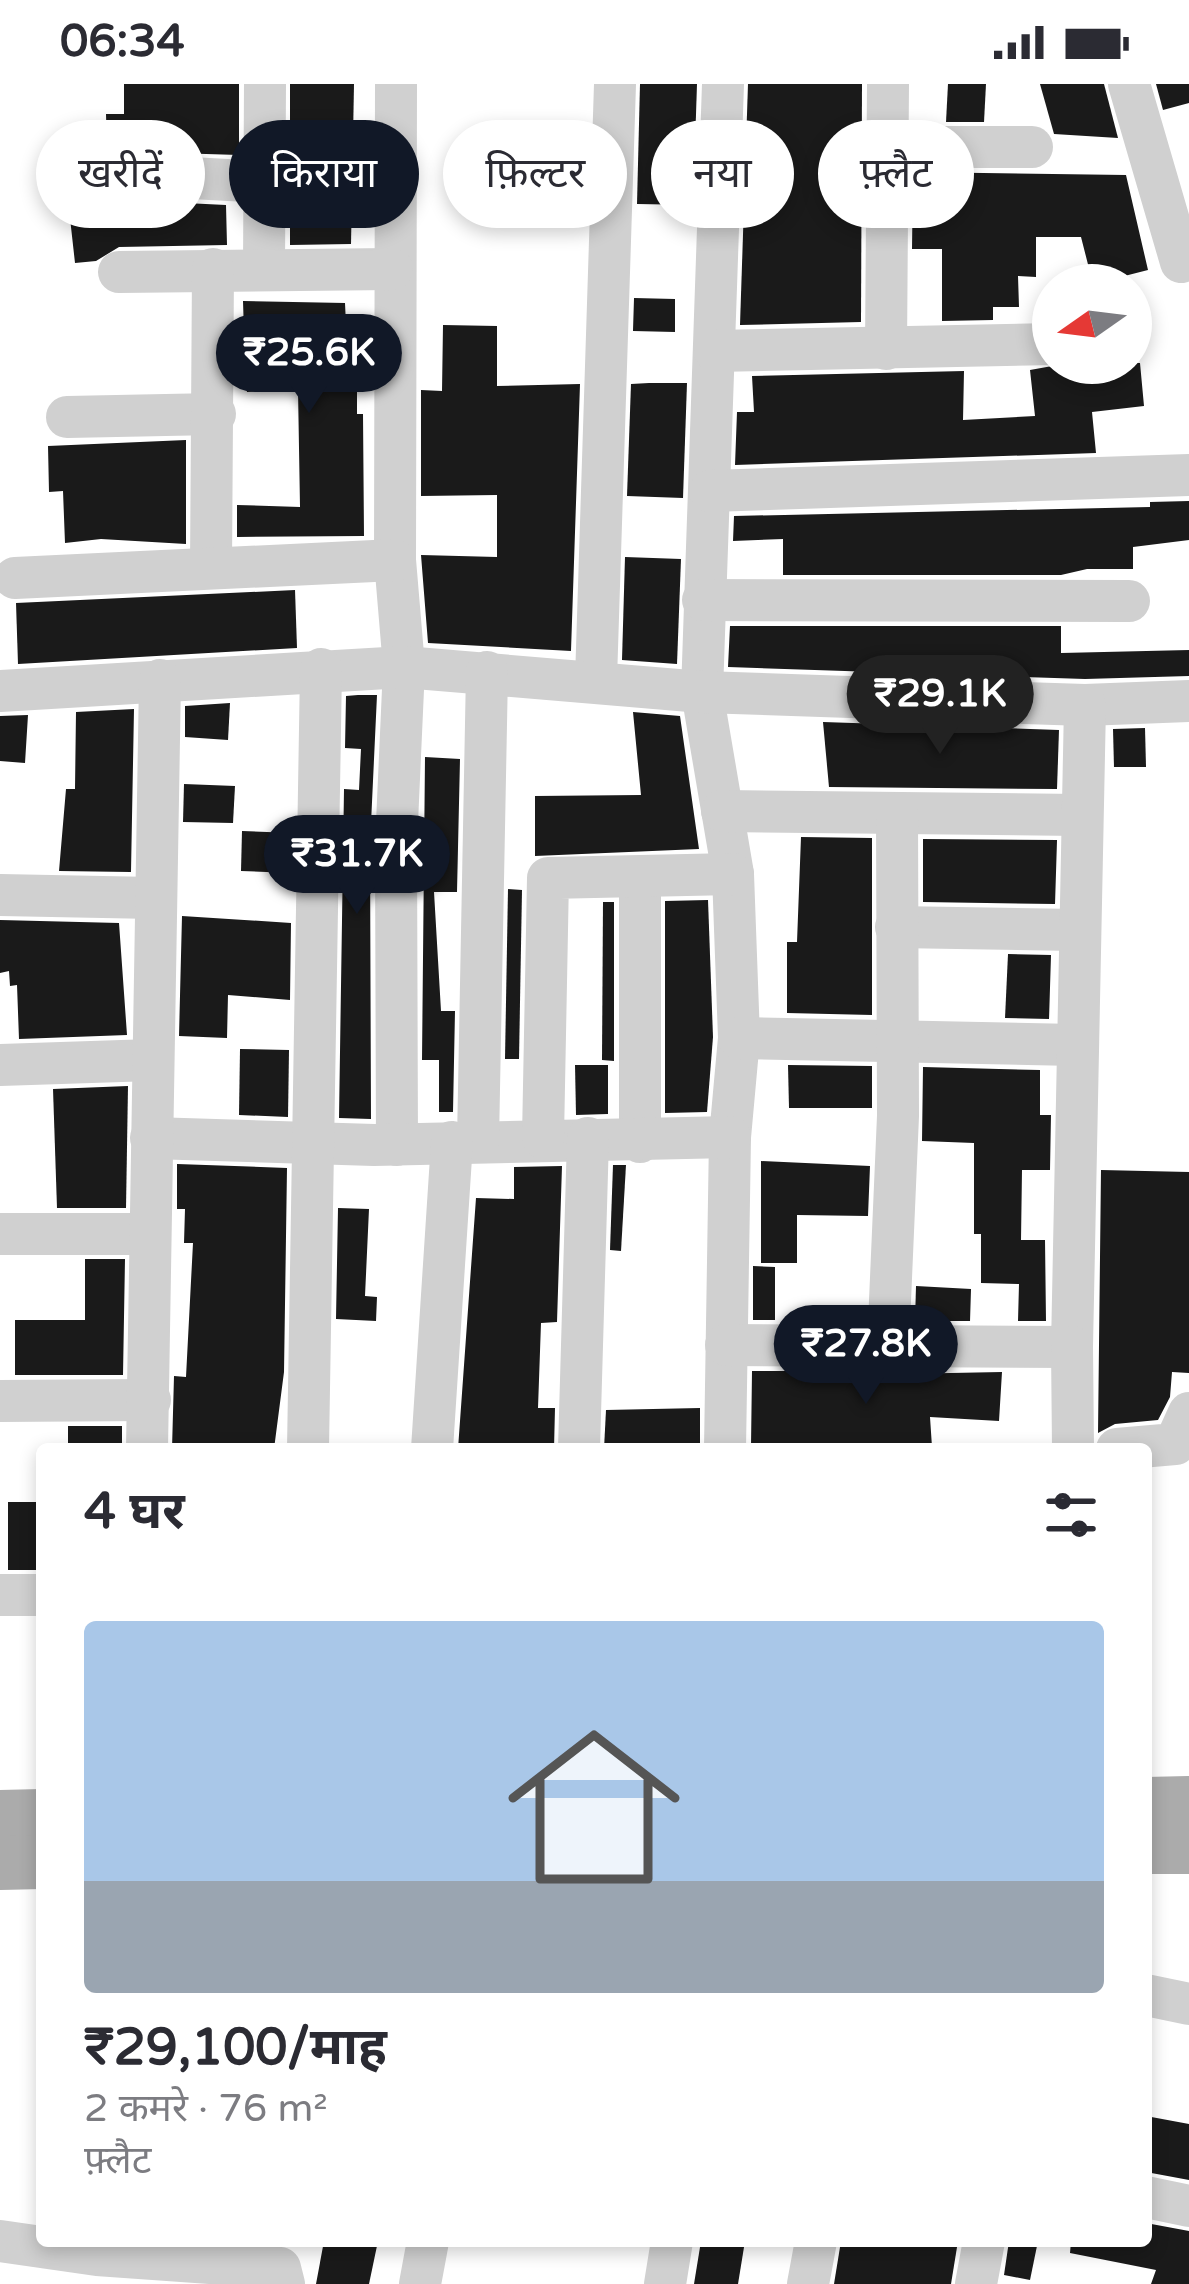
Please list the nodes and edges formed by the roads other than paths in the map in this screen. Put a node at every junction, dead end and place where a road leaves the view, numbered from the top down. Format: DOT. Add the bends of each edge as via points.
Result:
graph roads {
  1 [pos="265,84"];
  2 [pos="396,84"];
  3 [pos="615,84"];
  4 [pos="723,84"];
  5 [pos="888,84"];
  6 [pos="1129,84"];
  7 [pos="265,120"];
  8 [pos="889,120"];
  9 [pos="974,147"];
  10 [pos="1032,147"];
  11 [pos="265,228"];
  12 [pos="888,228"];
  13 [pos="1181,262"];
  14 [pos="213,269"];
  15 [pos="264,269"];
  16 [pos="392,269"];
  17 [pos="119,272"];
  18 [pos="1032,345"];
  19 [pos="886,349"];
  20 [pos="716,351"];
  21 [pos="215,414"];
  22 [pos="67,417"];
  23 [pos="1189,475"];
  24 [pos="710,491"];
  25 [pos="395,560"];
  26 [pos="212,567"];
  27 [pos="15,578"];
  28 [pos="703,600"];
  29 [pos="1129,601"];
  30 [pos="404,667"];
  31 [pos="320,669"];
  32 [pos="487,672"];
  33 [pos="160,680"];
  34 [pos="596,680"];
  35 [pos="0,691"];
  36 [pos="702,692"];
  37 [pos="1189,701"];
  38 [pos="1085,705"];
  39 [pos="722,811"];
  40 [pos="897,813"];
  41 [pos="1079,815"];
  42 [pos="733,874"];
  43 [pos="548,878"];
  44 [pos="640,878"];
  45 [pos="483,879"];
  46 [pos="0,896"];
  47 [pos="154,898"];
  48 [pos="896,927"];
  49 [pos="1077,930"];
  50 [pos="740,1038"];
  51 [pos="895,1042"];
  52 [pos="1075,1045"];
  53 [pos="152,1060"];
  54 [pos="0,1065"];
  55 [pos="730,1137"];
  56 [pos="151,1138"];
  57 [pos="543,1138"];
  58 [pos="588,1138"];
  59 [pos="465,1142"];
  60 [pos="640,1142"];
  61 [pos="312,1144"];
  62 [pos="398,1144"];
  63 [pos="0,1234"];
  64 [pos="150,1234"];
  65 [pos="726,1345"];
  66 [pos="887,1347"];
  67 [pos="1072,1347"];
  68 [pos="150,1400"];
  69 [pos="0,1401"];
  70 [pos="1189,1413"];
  71 [pos="147,1443"];
  72 [pos="308,1443"];
  73 [pos="433,1443"];
  74 [pos="579,1443"];
  75 [pos="725,1443"];
  76 [pos="1073,1443"];
  77 [pos="1152,1446"];
  78 [pos="0,1595"];
  79 [pos="36,1595"];
  80 [pos="1189,1803"];
  81 [pos="1152,1804"];
  82 [pos="36,1816"];
  83 [pos="0,1817"];
  84 [pos="1152,1847"];
  85 [pos="1189,1847"];
  86 [pos="0,1862"];
  87 [pos="36,1862"];
  88 [pos="1152,1997"];
  89 [pos="1189,2004"];
  90 [pos="1152,2198"];
  91 [pos="1189,2206"];
  92 [pos="0,2241"];
  93 [pos="427,2247"];
  94 [pos="671,2247"];
  95 [pos="815,2247"];
  96 [pos="983,2247"];
  97 [pos="95,2270"];
  98 [pos="284,2284"];
  99 [pos="420,2284"];
  100 [pos="664,2284"];
  101 [pos="808,2284"];
  102 [pos="976,2284"];
  1 -- 7 [label="street"];
  2 -- 16 [label="street"];
  3 -- 34 [label="street"];
  4 -- 20 [label="street"];
  5 -- 8 [label="street"];
  6 -- 13 [label="street"];
  9 -- 10 [label="street"];
  11 -- 15 [label="street"];
  12 -- 19 [label="street"];
  14 -- 15 [label="street"];
  14 -- 17 [label="street"];
  14 -- 21 [label="street"];
  15 -- 16 [label="street"];
  16 -- 25 [label="street"];
  18 -- 19 [label="street"];
  19 -- 20 [label="street"];
  20 -- 24 [label="street"];
  21 -- 22 [label="street"];
  21 -- 26 [label="street"];
  23 -- 24 [label="street"];
  24 -- 28 [label="street"];
  25 -- 26 [label="street"];
  25 -- 30 [label="street"];
  26 -- 27 [label="street"];
  28 -- 29 [label="street"];
  28 -- 36 [label="street"];
  30 -- 31 [label="street"];
  30 -- 32 [label="street"];
  30 -- 62 [label="street"];
  31 -- 33 [label="street"];
  31 -- 61 [label="street"];
  32 -- 34 [label="street"];
  32 -- 45 [label="street"];
  33 -- 35 [label="street"];
  33 -- 47 [label="street"];
  34 -- 36 [label="street"];
  36 -- 38 [label="street"];
  36 -- 39 [label="street"];
  37 -- 38 [label="street"];
  38 -- 41 [label="street"];
  39 -- 40 [label="street"];
  39 -- 42 [label="street"];
  40 -- 41 [label="street"];
  40 -- 48 [label="street"];
  41 -- 49 [label="street"];
  42 -- 44 [label="street"];
  42 -- 50 [label="street"];
  43 -- 44 [label="street"];
  43 -- 45 [label="street"];
  43 -- 57 [label="street"];
  44 -- 60 [label="street"];
  45 -- 59 [label="street"];
  46 -- 47 [label="street"];
  47 -- 53 [label="street"];
  48 -- 49 [label="street"];
  48 -- 51 [label="street"];
  49 -- 52 [label="street"];
  50 -- 51 [label="street"];
  50 -- 55 [label="street"];
  51 -- 52 [label="street"];
  51 -- 66 [label="street"];
  52 -- 67 [label="street"];
  53 -- 54 [label="street"];
  53 -- 56 [label="street"];
  55 -- 60 [label="street"];
  55 -- 65 [label="street"];
  56 -- 61 [label="street"];
  56 -- 64 [label="street"];
  57 -- 58 [label="street"];
  57 -- 59 [label="street"];
  58 -- 60 [label="street"];
  58 -- 74 [label="street"];
  59 -- 62 [label="street"];
  59 -- 73 [label="street"];
  61 -- 62 [label="street"];
  61 -- 72 [label="street"];
  63 -- 64 [label="street"];
  64 -- 68 [label="street"];
  65 -- 66 [label="street"];
  65 -- 75 [label="street"];
  66 -- 67 [label="street"];
  67 -- 76 [label="street"];
  68 -- 69 [label="street"];
  68 -- 71 [label="street"];
  70 -- 77 [label="street" via="1175,1444"];
  78 -- 79 [label="street"];
  80 -- 81 [label="main road"];
  82 -- 83 [label="main road"];
  84 -- 85 [label="main road"];
  86 -- 87 [label="main road"];
  88 -- 89 [label="street"];
  90 -- 91 [label="street"];
  92 -- 97 [label="street"];
  93 -- 99 [label="street"];
  94 -- 100 [label="street"];
  95 -- 101 [label="street"];
  96 -- 102 [label="street"];
  97 -- 98 [label="street" via="280,2268"];
}
